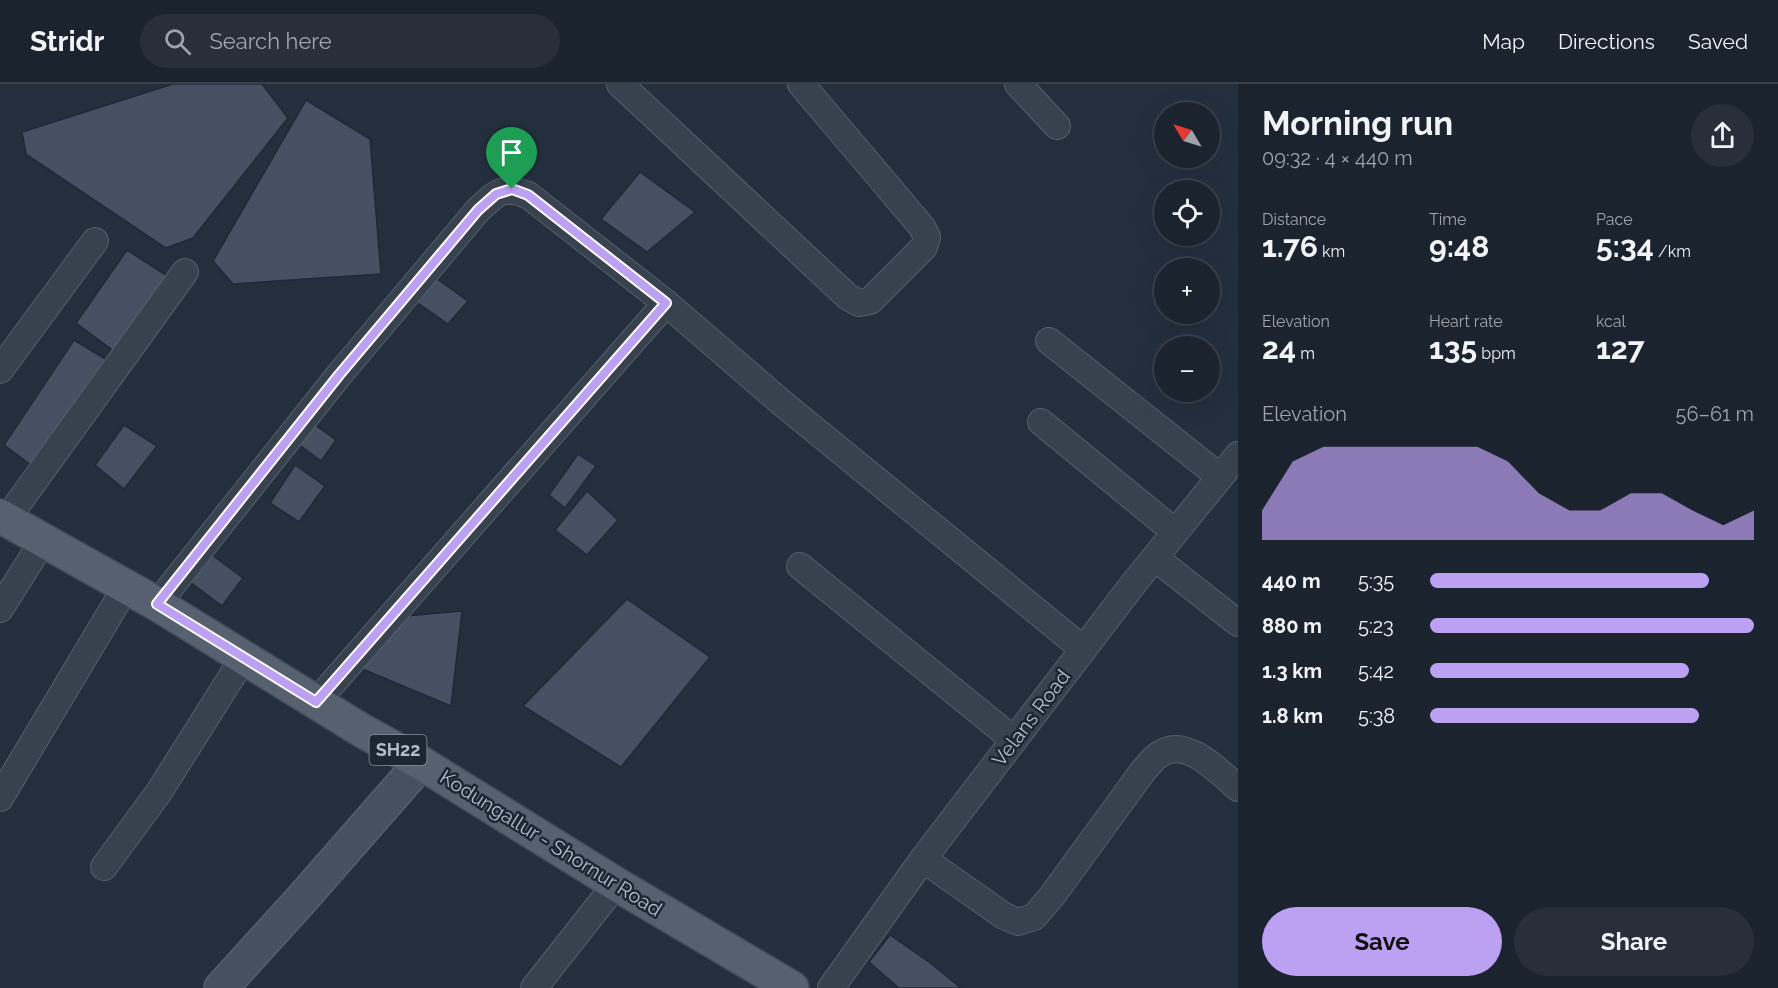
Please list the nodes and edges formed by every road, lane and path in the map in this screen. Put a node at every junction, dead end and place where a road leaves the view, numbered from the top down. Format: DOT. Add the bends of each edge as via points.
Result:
graph roads {
  1 [pos="620,84"];
  2 [pos="801,84"];
  3 [pos="1018,84"];
  4 [pos="1057,126"];
  5 [pos="95,241"];
  6 [pos="185,272"];
  7 [pos="666,303"];
  8 [pos="1049,341"];
  9 [pos="0,370"];
  10 [pos="1041,422"];
  11 [pos="1238,455"];
  12 [pos="1220,477"];
  13 [pos="3,518"];
  14 [pos="1175,532"];
  15 [pos="43,541"];
  16 [pos="1155,558"];
  17 [pos="800,566"];
  18 [pos="126,587"];
  19 [pos="157,604"];
  20 [pos="0,609"];
  21 [pos="1238,623"];
  22 [pos="1083,650"];
  23 [pos="244,657"];
  24 [pos="316,702"];
  25 [pos="1014,740"];
  26 [pos="421,762"];
  27 [pos="1238,788"];
  28 [pos="0,798"];
  29 [pos="923,859"];
  30 [pos="104,867"];
  31 [pos="616,884"];
  32 [pos="221,988"];
  33 [pos="534,988"];
  34 [pos="792,988"];
  35 [pos="831,988"];
  1 -- 2 [label="street" via="848,297 859,303 870,301 924,247 927,237"];
  3 -- 4 [label="street"];
  5 -- 9 [label="street"];
  6 -- 13 [label="street"];
  7 -- 19 [label="street" via="528,195 512,189 496,194 478,210 339,375"];
  7 -- 22 [label="street"];
  7 -- 24 [label="street"];
  8 -- 12 [label="street"];
  10 -- 14 [label="street"];
  11 -- 12 [label="street, Velans Road"];
  12 -- 14 [label="street, Velans Road"];
  13 -- 15 [label="main road, Kodungallur - Shornur Road / SH22"];
  14 -- 16 [label="street, Velans Road"];
  15 -- 18 [label="main road, Kodungallur - Shornur Road / SH22"];
  15 -- 20 [label="street"];
  16 -- 21 [label="street"];
  16 -- 22 [label="street, Velans Road"];
  17 -- 25 [label="street"];
  18 -- 19 [label="main road, Kodungallur - Shornur Road / SH22"];
  18 -- 28 [label="street"];
  19 -- 23 [label="main road, Kodungallur - Shornur Road / SH22"];
  22 -- 25 [label="street, Velans Road"];
  23 -- 24 [label="main road, Kodungallur - Shornur Road / SH22"];
  23 -- 30 [label="street" via="159,792"];
  24 -- 26 [label="main road, Kodungallur - Shornur Road / SH22"];
  25 -- 29 [label="street, Velans Road"];
  26 -- 31 [label="main road, Kodungallur - Shornur Road / SH22"];
  26 -- 32 [label="street"];
  27 -- 29 [label="street" via="1189,751 1174,748 1159,754 1052,896 1034,917 1017,922"];
  29 -- 35 [label="street, Velans Road"];
  31 -- 33 [label="street"];
  31 -- 34 [label="main road, Kodungallur - Shornur Road / SH22"];
}
